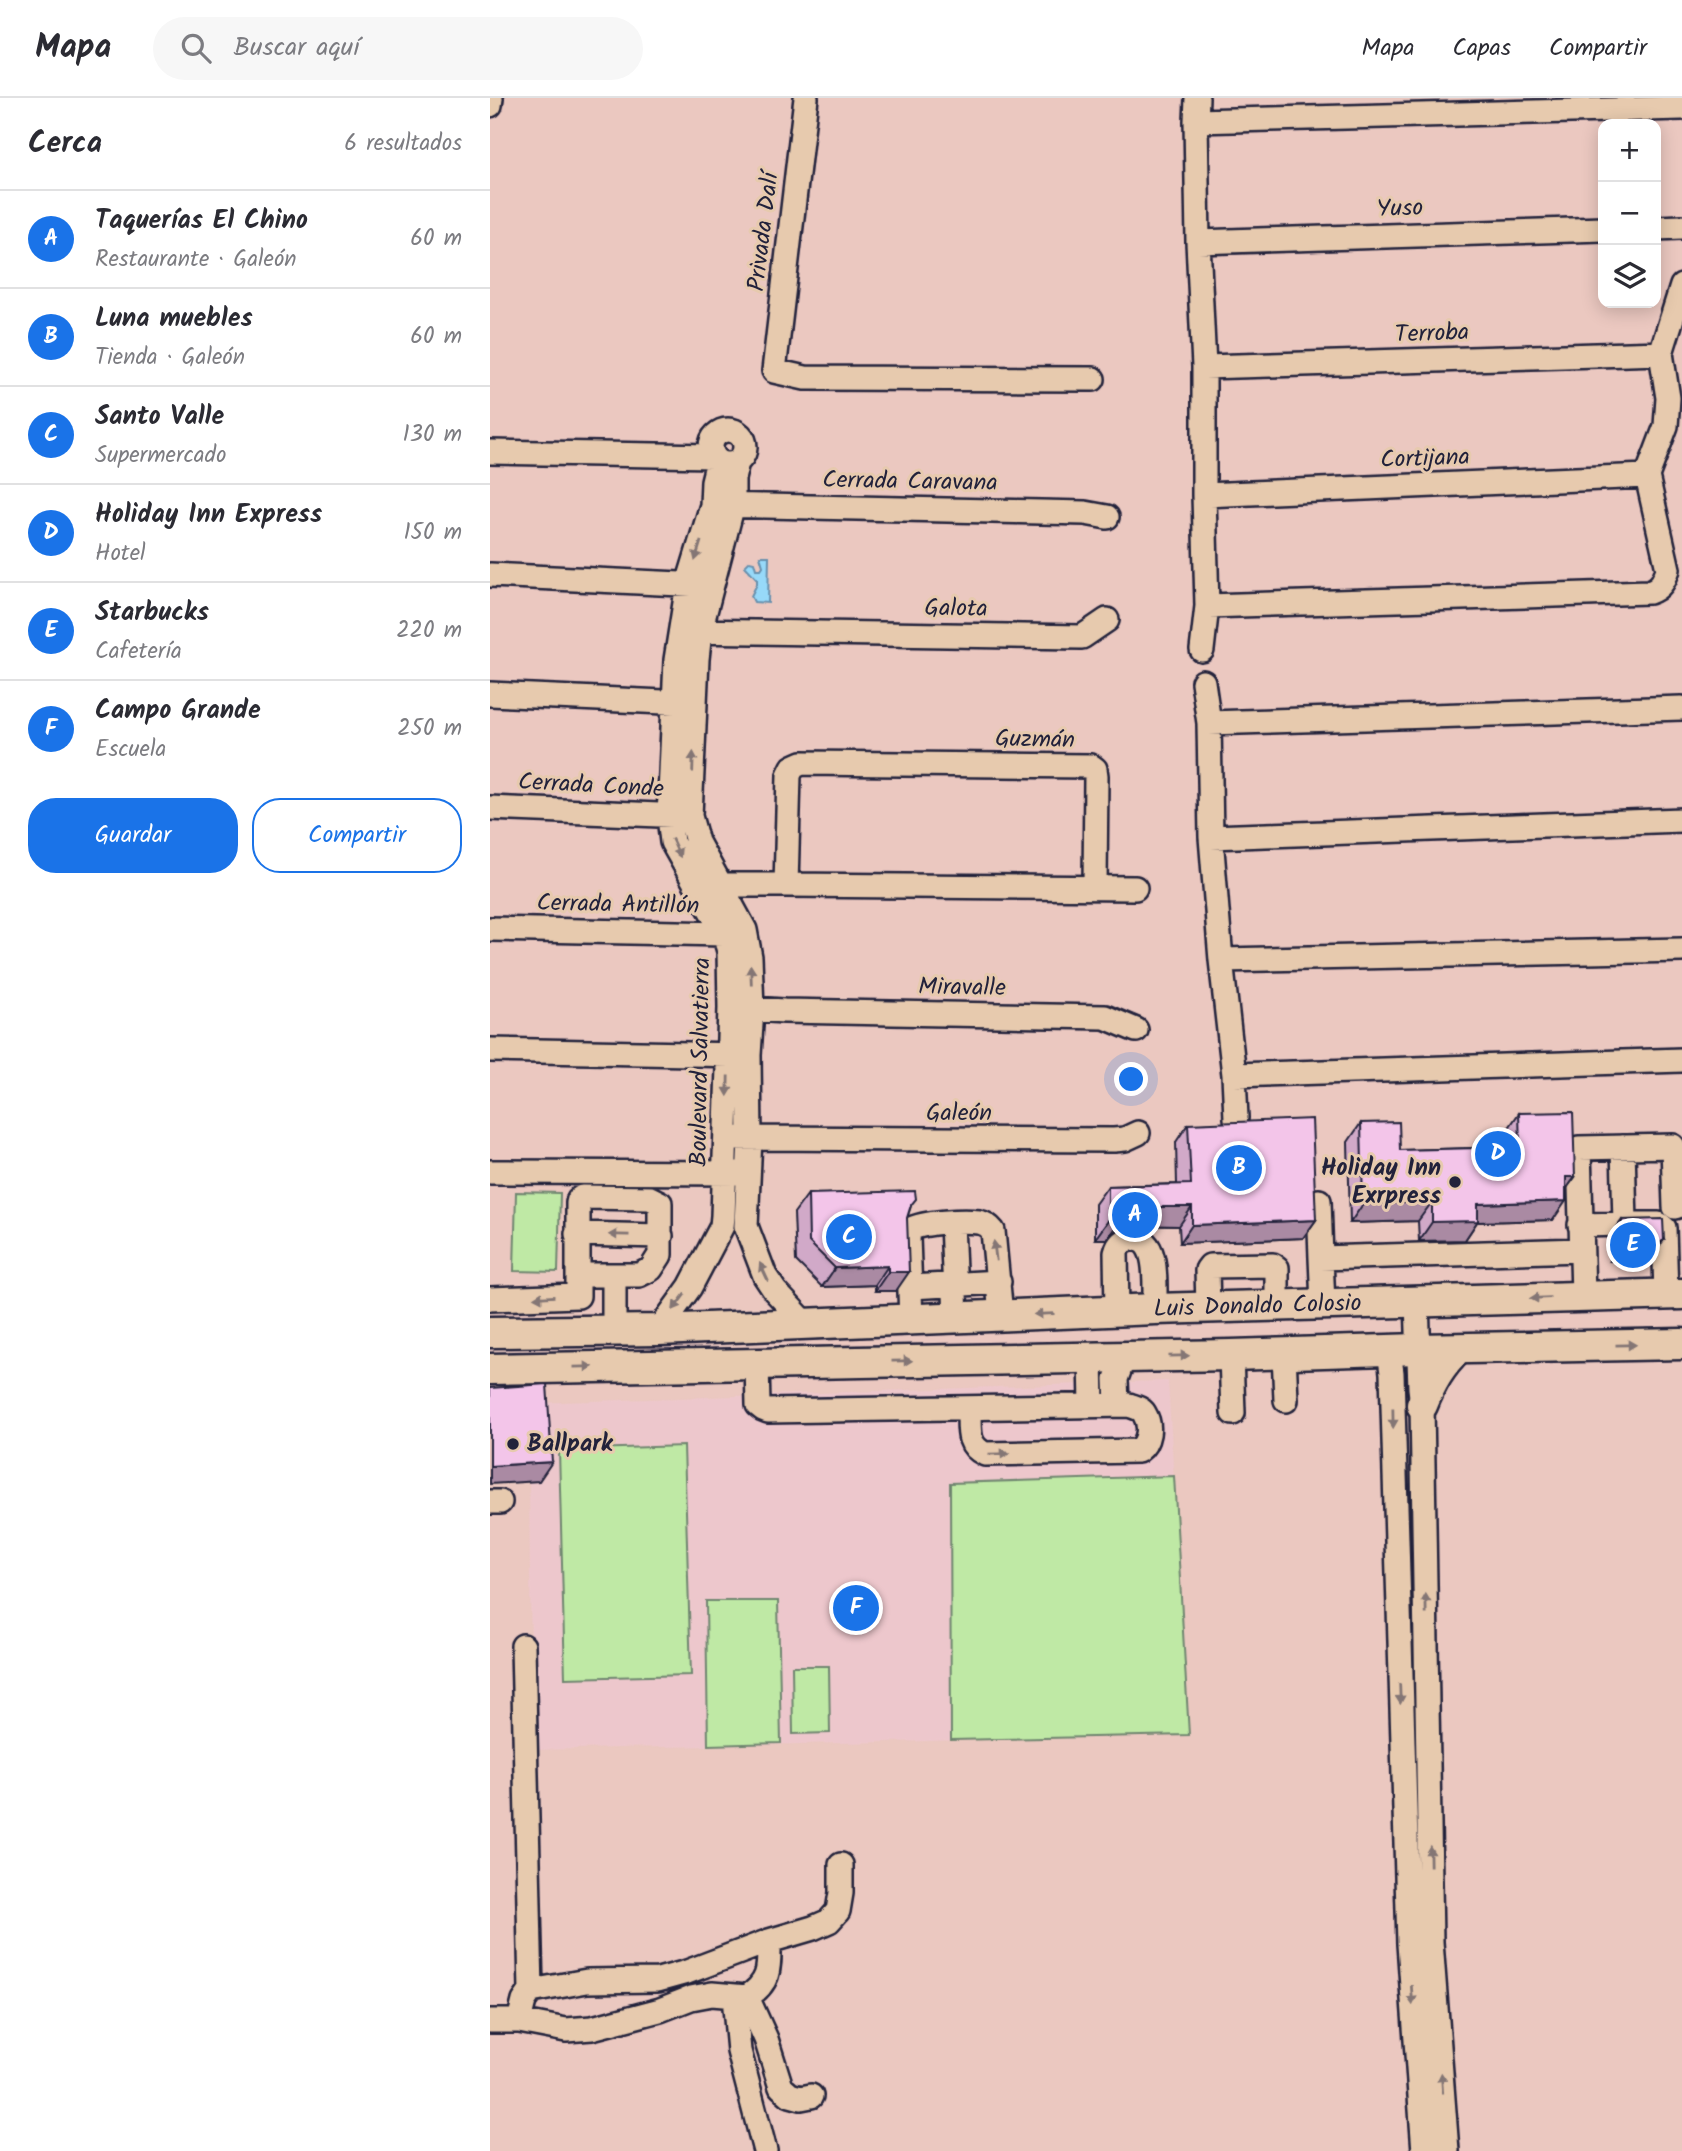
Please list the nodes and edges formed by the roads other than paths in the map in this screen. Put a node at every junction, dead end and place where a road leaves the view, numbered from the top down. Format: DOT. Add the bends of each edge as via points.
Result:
graph roads {
  1 [pos="491,98"];
  2 [pos="806,98"];
  3 [pos="490,105"];
  4 [pos="1682,108"];
  5 [pos="1197,109"];
  6 [pos="1682,227"];
  7 [pos="1661,228"];
  8 [pos="1598,229"];
  9 [pos="1198,242"];
  10 [pos="1682,286"];
  11 [pos="1661,353"];
  12 [pos="1204,367"];
  13 [pos="1093,379"];
  14 [pos="1675,399"];
  15 [pos="1674,426"];
  16 [pos="490,452"];
  17 [pos="1647,476"];
  18 [pos="1204,495"];
  19 [pos="722,505"];
  20 [pos="1107,517"];
  21 [pos="490,575"];
  22 [pos="688,584"];
  23 [pos="712,586"];
  24 [pos="1207,606"];
  25 [pos="1107,620"];
  26 [pos="690,631"];
  27 [pos="1202,650"];
  28 [pos="1203,682"];
  29 [pos="490,694"];
  30 [pos="684,703"];
  31 [pos="1682,708"];
  32 [pos="1209,723"];
  33 [pos="490,808"];
  34 [pos="680,816"];
  35 [pos="1682,820"];
  36 [pos="1211,837"];
  37 [pos="786,885"];
  38 [pos="1095,886"];
  39 [pos="709,887"];
  40 [pos="1135,888"];
  41 [pos="490,929"];
  42 [pos="735,932"];
  43 [pos="1682,950"];
  44 [pos="1221,960"];
  45 [pos="741,1008"];
  46 [pos="1136,1030"];
  47 [pos="490,1050"];
  48 [pos="739,1055"];
  49 [pos="1682,1060"];
  50 [pos="1234,1074"];
  51 [pos="1236,1118"];
  52 [pos="1138,1133"];
  53 [pos="738,1138"];
  54 [pos="1678,1146"];
  55 [pos="1623,1147"];
  56 [pos="490,1172"];
  57 [pos="737,1173"];
  58 [pos="1319,1201"];
  59 [pos="1675,1207"];
  60 [pos="952,1223"];
  61 [pos="1625,1224"];
  62 [pos="1580,1225"];
  63 [pos="722,1226"];
  64 [pos="746,1226"];
  65 [pos="577,1234"];
  66 [pos="661,1236"];
  67 [pos="1581,1250"];
  68 [pos="1321,1258"];
  69 [pos="614,1275"];
  70 [pos="999,1282"];
  71 [pos="955,1285"];
  72 [pos="578,1286"];
  73 [pos="911,1287"];
  74 [pos="1674,1294"];
  75 [pos="1583,1296"];
  76 [pos="490,1299"];
  77 [pos="1417,1301"];
  78 [pos="1322,1304"];
  79 [pos="1278,1306"];
  80 [pos="1197,1308"];
  81 [pos="1156,1309"];
  82 [pos="1117,1311"];
  83 [pos="1084,1312"];
  84 [pos="1001,1315"];
  85 [pos="956,1317"];
  86 [pos="911,1320"];
  87 [pos="821,1324"];
  88 [pos="659,1330"];
  89 [pos="614,1331"];
  90 [pos="490,1332"];
  91 [pos="541,1332"];
  92 [pos="578,1332"];
  93 [pos="1682,1344"];
  94 [pos="1403,1349"];
  95 [pos="1458,1349"];
  96 [pos="1284,1353"];
  97 [pos="1231,1355"];
  98 [pos="1124,1357"];
  99 [pos="1091,1358"];
  100 [pos="1028,1359"];
  101 [pos="757,1364"];
  102 [pos="498,1369"];
  103 [pos="1286,1400"];
  104 [pos="1117,1404"];
  105 [pos="1092,1405"];
  106 [pos="1422,1405"];
  107 [pos="969,1408"];
  108 [pos="1233,1413"];
  109 [pos="523,1646"];
  110 [pos="1399,1653"];
  111 [pos="1427,1653"];
  112 [pos="841,1865"];
  113 [pos="769,1941"];
  114 [pos="1420,1943"];
  115 [pos="531,1991"];
  116 [pos="741,1997"];
  117 [pos="490,2021"];
  118 [pos="519,2021"];
  119 [pos="811,2096"];
  120 [pos="765,2151"];
  121 [pos="1424,2151"];
  122 [pos="1447,2151"];
  1 -- 3 [label="street"];
  2 -- 13 [label="street, Privada Dalí" via="774,371 805,378"];
  4 -- 5 [label="street"];
  5 -- 9 [label="street"];
  6 -- 7 [label="street"];
  8 -- 9 [label="street, Yuso"];
  9 -- 12 [label="street"];
  10 -- 11 [label="street"];
  11 -- 12 [label="street, Terroba"];
  11 -- 14 [label="street"];
  12 -- 18 [label="street"];
  14 -- 15 [label="street"];
  15 -- 17 [label="street"];
  16 -- 19 [label="street, Boulevard Salvatierra" via="723,460 733,479"];
  17 -- 18 [label="street, Cortijana"];
  17 -- 24 [label="street" via="1668,569 1658,589 1649,592"];
  18 -- 24 [label="street"];
  19 -- 20 [label="street, Cerrada Caravana"];
  19 -- 22 [label="street, Boulevard Salvatierra, one-way"];
  19 -- 23 [label="street, Boulevard Salvatierra"];
  21 -- 22 [label="street"];
  22 -- 23 [label="street"];
  22 -- 26 [label="street, Boulevard Salvatierra"];
  23 -- 26 [label="street, Boulevard Salvatierra"];
  24 -- 27 [label="street"];
  25 -- 26 [label="street, Galota" via="1082,637"];
  26 -- 30 [label="street, Boulevard Salvatierra" via="697,659"];
  28 -- 32 [label="street"];
  29 -- 30 [label="street"];
  30 -- 34 [label="street, Boulevard Salvatierra"];
  31 -- 32 [label="street"];
  32 -- 36 [label="street"];
  33 -- 34 [label="street, Cerrada Conde"];
  34 -- 39 [label="street, Boulevard Salvatierra" via="697,842"];
  35 -- 36 [label="street"];
  36 -- 44 [label="street"];
  37 -- 38 [label="street"];
  37 -- 38 [label="street, Guzmán" via="789,775 802,763 816,763 1091,766 1096,776"];
  37 -- 39 [label="street"];
  38 -- 40 [label="street"];
  39 -- 42 [label="street, Boulevard Salvatierra"];
  41 -- 42 [label="street, Cerrada Antillón"];
  42 -- 45 [label="street, Boulevard Salvatierra" via="750,957"];
  43 -- 44 [label="street"];
  44 -- 50 [label="street"];
  45 -- 46 [label="street, Miravalle" via="1105,1017"];
  45 -- 48 [label="street, Boulevard Salvatierra"];
  47 -- 48 [label="street"];
  48 -- 53 [label="street, Boulevard Salvatierra"];
  49 -- 50 [label="street"];
  50 -- 51 [label="street"];
  52 -- 53 [label="street, Galeón" via="1114,1140"];
  53 -- 57 [label="street, Boulevard Salvatierra"];
  54 -- 55 [label="street"];
  54 -- 59 [label="street"];
  55 -- 61 [label="street"];
  55 -- 62 [label="street" via="1578,1150"];
  56 -- 57 [label="street"];
  57 -- 63 [label="street, Boulevard Salvatierra"];
  57 -- 64 [label="street, Boulevard Salvatierra"];
  58 -- 68 [label="street"];
  70 -- 60 [label="street, one-way" via="993,1231 977,1222"];
  60 -- 71 [label="street"];
  60 -- 73 [label="street" via="920,1224 911,1229"];
  61 -- 62 [label="street"];
  61 -- 74 [label="street" via="1664,1228"];
  62 -- 67 [label="street"];
  63 -- 64 [label="street"];
  63 -- 88 [label="street, Boulevard Salvatierra, one-way" via="690,1287"];
  87 -- 64 [label="street, Boulevard Salvatierra, one-way" via="775,1291"];
  66 -- 65 [label="street, one-way"];
  65 -- 66 [label="street" via="582,1197 650,1198 660,1203"];
  65 -- 72 [label="street"];
  66 -- 69 [label="street" via="660,1255 651,1269 639,1275"];
  67 -- 68 [label="street"];
  67 -- 75 [label="street"];
  68 -- 78 [label="street"];
  69 -- 72 [label="street"];
  69 -- 89 [label="street"];
  70 -- 71 [label="street"];
  70 -- 84 [label="street"];
  71 -- 73 [label="street"];
  71 -- 85 [label="street"];
  72 -- 76 [label="street, one-way"];
  72 -- 92 [label="street"];
  73 -- 86 [label="street"];
  74 -- 75 [label="main road, Luis Donaldo Colosio"];
  75 -- 77 [label="main road, Luis Donaldo Colosio, one-way"];
  77 -- 78 [label="main road, Luis Donaldo Colosio"];
  77 -- 94 [label="street"];
  78 -- 79 [label="main road, Luis Donaldo Colosio"];
  79 -- 80 [label="main road, Luis Donaldo Colosio"];
  79 -- 80 [label="street" via="1277,1268 1272,1265 1210,1266"];
  80 -- 81 [label="main road, Luis Donaldo Colosio"];
  80 -- 98 [label="main road" via="1130,1334"];
  81 -- 82 [label="main road, Luis Donaldo Colosio"];
  81 -- 82 [label="street" via="1149,1245 1132,1239 1119,1245 1116,1254"];
  82 -- 83 [label="main road, Luis Donaldo Colosio"];
  83 -- 84 [label="main road, Luis Donaldo Colosio, one-way"];
  83 -- 100 [label="main road" via="1082,1332 1076,1340"];
  84 -- 85 [label="main road, Luis Donaldo Colosio"];
  85 -- 86 [label="main road, Luis Donaldo Colosio"];
  86 -- 87 [label="main road, Luis Donaldo Colosio"];
  87 -- 88 [label="main road, Luis Donaldo Colosio"];
  88 -- 89 [label="main road, Luis Donaldo Colosio"];
  89 -- 92 [label="main road, Luis Donaldo Colosio"];
  90 -- 91 [label="main road, Luis Donaldo Colosio"];
  91 -- 92 [label="main road, Luis Donaldo Colosio"];
  91 -- 102 [label="main road" via="533,1355"];
  95 -- 93 [label="main road, Luis Donaldo Colosio, one-way"];
  94 -- 95 [label="main road, Luis Donaldo Colosio"];
  94 -- 96 [label="main road, Luis Donaldo Colosio"];
  94 -- 106 [label="street"];
  94 -- 110 [label="street, one-way" via="1392,1373"];
  95 -- 106 [label="main road" via="1434,1376"];
  96 -- 97 [label="main road, Luis Donaldo Colosio"];
  96 -- 103 [label="street"];
  98 -- 97 [label="main road, Luis Donaldo Colosio, one-way"];
  97 -- 108 [label="street"];
  98 -- 99 [label="main road, Luis Donaldo Colosio"];
  98 -- 104 [label="street" via="1116,1379"];
  99 -- 100 [label="main road, Luis Donaldo Colosio"];
  99 -- 105 [label="street"];
  101 -- 100 [label="main road, Luis Donaldo Colosio, one-way"];
  102 -- 101 [label="main road, Luis Donaldo Colosio, one-way"];
  101 -- 107 [label="street" via="758,1405 768,1411"];
  104 -- 105 [label="street"];
  107 -- 104 [label="street, one-way" via="970,1442 985,1454 1138,1451 1148,1438 1145,1414"];
  105 -- 107 [label="street"];
  111 -- 106 [label="street, one-way"];
  109 -- 115 [label="street"];
  110 -- 111 [label="street"];
  110 -- 114 [label="street, one-way"];
  114 -- 111 [label="street, one-way"];
  112 -- 113 [label="street" via="838,1911 829,1921"];
  113 -- 115 [label="street" via="658,1980 587,1981"];
  113 -- 116 [label="street" via="767,1977 758,1990"];
  114 -- 121 [label="street, one-way"];
  122 -- 114 [label="street, one-way"];
  115 -- 118 [label="street"];
  116 -- 118 [label="street" via="712,1994 691,1998 592,2028 566,2030"];
  116 -- 119 [label="street" via="766,2039 781,2087 790,2095"];
  116 -- 120 [label="street" via="739,2051"];
  117 -- 118 [label="street"];
}
